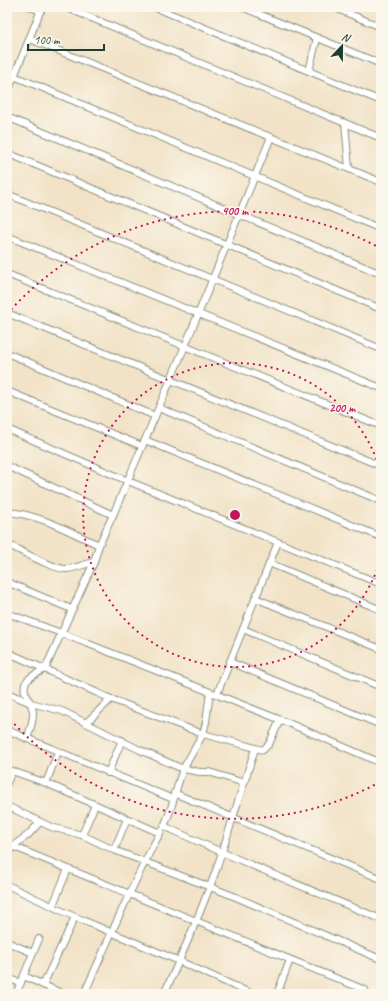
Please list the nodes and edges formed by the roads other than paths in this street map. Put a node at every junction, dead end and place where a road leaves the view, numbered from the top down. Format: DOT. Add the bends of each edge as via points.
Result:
graph roads {
  1 [pos="31,7"];
  2 [pos="65,7"];
  3 [pos="154,7"];
  4 [pos="242,7"];
  5 [pos="333,7"];
  6 [pos="42,9"];
  7 [pos="381,26"];
  8 [pos="317,38"];
  9 [pos="30,39"];
  10 [pos="381,64"];
  11 [pos="309,71"];
  12 [pos="14,76"];
  13 [pos="7,94"];
  14 [pos="381,101"];
  15 [pos="7,117"];
  16 [pos="344,123"];
  17 [pos="271,137"];
  18 [pos="381,138"];
  19 [pos="7,153"];
  20 [pos="349,168"];
  21 [pos="255,177"];
  22 [pos="381,182"];
  23 [pos="7,194"];
  24 [pos="239,214"];
  25 [pos="381,229"];
  26 [pos="7,236"];
  27 [pos="227,245"];
  28 [pos="7,274"];
  29 [pos="381,274"];
  30 [pos="212,279"];
  31 [pos="381,309"];
  32 [pos="7,313"];
  33 [pos="198,314"];
  34 [pos="185,346"];
  35 [pos="381,349"];
  36 [pos="7,354"];
  37 [pos="170,380"];
  38 [pos="381,388"];
  39 [pos="7,391"];
  40 [pos="159,408"];
  41 [pos="155,416"];
  42 [pos="381,426"];
  43 [pos="7,429"];
  44 [pos="144,443"];
  45 [pos="7,466"];
  46 [pos="381,466"];
  47 [pos="128,480"];
  48 [pos="381,501"];
  49 [pos="7,512"];
  50 [pos="113,515"];
  51 [pos="381,538"];
  52 [pos="278,542"];
  53 [pos="7,544"];
  54 [pos="99,545"];
  55 [pos="94,562"];
  56 [pos="269,563"];
  57 [pos="7,582"];
  58 [pos="381,584"];
  59 [pos="255,598"];
  60 [pos="71,609"];
  61 [pos="381,610"];
  62 [pos="7,613"];
  63 [pos="243,629"];
  64 [pos="61,632"];
  65 [pos="381,649"];
  66 [pos="7,652"];
  67 [pos="230,662"];
  68 [pos="45,669"];
  69 [pos="381,687"];
  70 [pos="7,692"];
  71 [pos="213,693"];
  72 [pos="111,698"];
  73 [pos="31,703"];
  74 [pos="280,720"];
  75 [pos="86,723"];
  76 [pos="381,725"];
  77 [pos="7,730"];
  78 [pos="203,734"];
  79 [pos="28,739"];
  80 [pos="122,740"];
  81 [pos="255,749"];
  82 [pos="58,752"];
  83 [pos="381,763"];
  84 [pos="183,769"];
  85 [pos="10,770"];
  86 [pos="108,773"];
  87 [pos="7,783"];
  88 [pos="46,783"];
  89 [pos="244,783"];
  90 [pos="174,796"];
  91 [pos="95,805"];
  92 [pos="7,806"];
  93 [pos="233,817"];
  94 [pos="127,819"];
  95 [pos="40,822"];
  96 [pos="164,826"];
  97 [pos="160,833"];
  98 [pos="82,836"];
  99 [pos="10,845"];
  100 [pos="114,850"];
  101 [pos="221,853"];
  102 [pos="7,856"];
  103 [pos="144,862"];
  104 [pos="68,869"];
  105 [pos="381,879"];
  106 [pos="7,885"];
  107 [pos="210,887"];
  108 [pos="129,894"];
  109 [pos="53,905"];
  110 [pos="75,917"];
  111 [pos="381,919"];
  112 [pos="196,922"];
  113 [pos="113,933"];
  114 [pos="39,939"];
  115 [pos="7,942"];
  116 [pos="33,953"];
  117 [pos="378,958"];
  118 [pos="290,960"];
  119 [pos="180,961"];
  120 [pos="24,976"];
  121 [pos="7,978"];
  122 [pos="21,984"];
  123 [pos="44,985"];
  124 [pos="365,990"];
  125 [pos="16,994"];
  126 [pos="63,994"];
  127 [pos="84,994"];
  128 [pos="164,994"];
  129 [pos="252,994"];
  130 [pos="277,994"];
  1 -- 6 [label="street"];
  2 -- 16 [label="street"];
  3 -- 11 [label="street"];
  4 -- 8 [label="street"];
  5 -- 7 [label="street"];
  6 -- 9 [label="street"];
  8 -- 10 [label="street"];
  8 -- 11 [label="street"];
  9 -- 12 [label="street"];
  9 -- 17 [label="street"];
  11 -- 14 [label="street"];
  12 -- 13 [label="street"];
  12 -- 21 [label="street"];
  15 -- 24 [label="street"];
  16 -- 18 [label="street"];
  16 -- 20 [label="street"];
  17 -- 20 [label="street"];
  17 -- 21 [label="street"];
  19 -- 27 [label="street"];
  20 -- 22 [label="street"];
  21 -- 24 [label="street"];
  21 -- 25 [label="street"];
  23 -- 30 [label="street"];
  24 -- 27 [label="street"];
  24 -- 29 [label="street"];
  26 -- 33 [label="street"];
  27 -- 30 [label="street"];
  27 -- 31 [label="street"];
  28 -- 34 [label="street"];
  30 -- 33 [label="street"];
  30 -- 35 [label="street"];
  32 -- 37 [label="street"];
  33 -- 34 [label="street"];
  33 -- 38 [label="street"];
  34 -- 37 [label="street"];
  34 -- 42 [label="street"];
  36 -- 41 [label="street"];
  37 -- 40 [label="street"];
  37 -- 46 [label="street"];
  39 -- 44 [label="street"];
  40 -- 41 [label="street"];
  40 -- 48 [label="street"];
  41 -- 44 [label="street"];
  43 -- 47 [label="street"];
  44 -- 47 [label="street"];
  44 -- 51 [label="street"];
  45 -- 50 [label="street"];
  47 -- 50 [label="street"];
  47 -- 52 [label="street"];
  49 -- 54 [label="street" via="45,522"];
  50 -- 54 [label="street"];
  52 -- 56 [label="street"];
  52 -- 58 [label="street"];
  53 -- 55 [label="street" via="61,569"];
  54 -- 55 [label="street"];
  55 -- 60 [label="street"];
  56 -- 59 [label="street"];
  56 -- 61 [label="street"];
  57 -- 60 [label="street"];
  59 -- 63 [label="street"];
  59 -- 65 [label="street"];
  60 -- 64 [label="street"];
  62 -- 64 [label="street"];
  63 -- 67 [label="street"];
  63 -- 69 [label="street"];
  64 -- 68 [label="street"];
  64 -- 71 [label="street"];
  66 -- 68 [label="street"];
  67 -- 71 [label="street"];
  67 -- 76 [label="street"];
  68 -- 72 [label="street"];
  68 -- 73 [label="street" via="28,678 25,684 24,692"];
  70 -- 73 [label="street"];
  71 -- 74 [label="street"];
  71 -- 78 [label="street"];
  72 -- 75 [label="street"];
  72 -- 78 [label="street"];
  73 -- 75 [label="street" via="56,708"];
  73 -- 79 [label="street" via="33,714"];
  74 -- 81 [label="street" via="266,748"];
  74 -- 83 [label="street"];
  75 -- 80 [label="street"];
  77 -- 79 [label="street"];
  78 -- 81 [label="street"];
  78 -- 84 [label="street"];
  79 -- 82 [label="street"];
  80 -- 84 [label="street"];
  80 -- 86 [label="street"];
  81 -- 89 [label="street"];
  82 -- 86 [label="street"];
  82 -- 88 [label="street"];
  84 -- 89 [label="street" via="209,772"];
  84 -- 90 [label="street"];
  85 -- 87 [label="street"];
  85 -- 88 [label="street"];
  86 -- 90 [label="street"];
  88 -- 91 [label="street"];
  89 -- 93 [label="street"];
  90 -- 93 [label="street"];
  90 -- 96 [label="street"];
  91 -- 94 [label="street"];
  91 -- 98 [label="street"];
  92 -- 95 [label="street"];
  93 -- 101 [label="street"];
  93 -- 105 [label="street"];
  94 -- 97 [label="street"];
  94 -- 100 [label="street"];
  95 -- 98 [label="street"];
  95 -- 99 [label="street" via="28,835"];
  96 -- 97 [label="street"];
  96 -- 101 [label="street"];
  97 -- 103 [label="street"];
  98 -- 100 [label="street"];
  99 -- 102 [label="street"];
  99 -- 104 [label="street"];
  100 -- 103 [label="street"];
  101 -- 107 [label="street"];
  101 -- 111 [label="street"];
  103 -- 107 [label="street"];
  103 -- 108 [label="street"];
  104 -- 108 [label="street"];
  104 -- 109 [label="street"];
  106 -- 109 [label="street"];
  107 -- 112 [label="street"];
  107 -- 117 [label="street"];
  108 -- 112 [label="street"];
  108 -- 113 [label="street"];
  109 -- 110 [label="street"];
  110 -- 113 [label="street"];
  110 -- 123 [label="street"];
  112 -- 118 [label="street"];
  112 -- 119 [label="street"];
  113 -- 119 [label="street"];
  113 -- 127 [label="street"];
  114 -- 116 [label="street"];
  115 -- 116 [label="street"];
  116 -- 120 [label="street"];
  118 -- 124 [label="street"];
  118 -- 130 [label="street"];
  119 -- 128 [label="street"];
  119 -- 129 [label="street"];
  120 -- 122 [label="street"];
  120 -- 123 [label="street"];
  121 -- 122 [label="street"];
  122 -- 125 [label="street"];
  123 -- 126 [label="street"];
}
